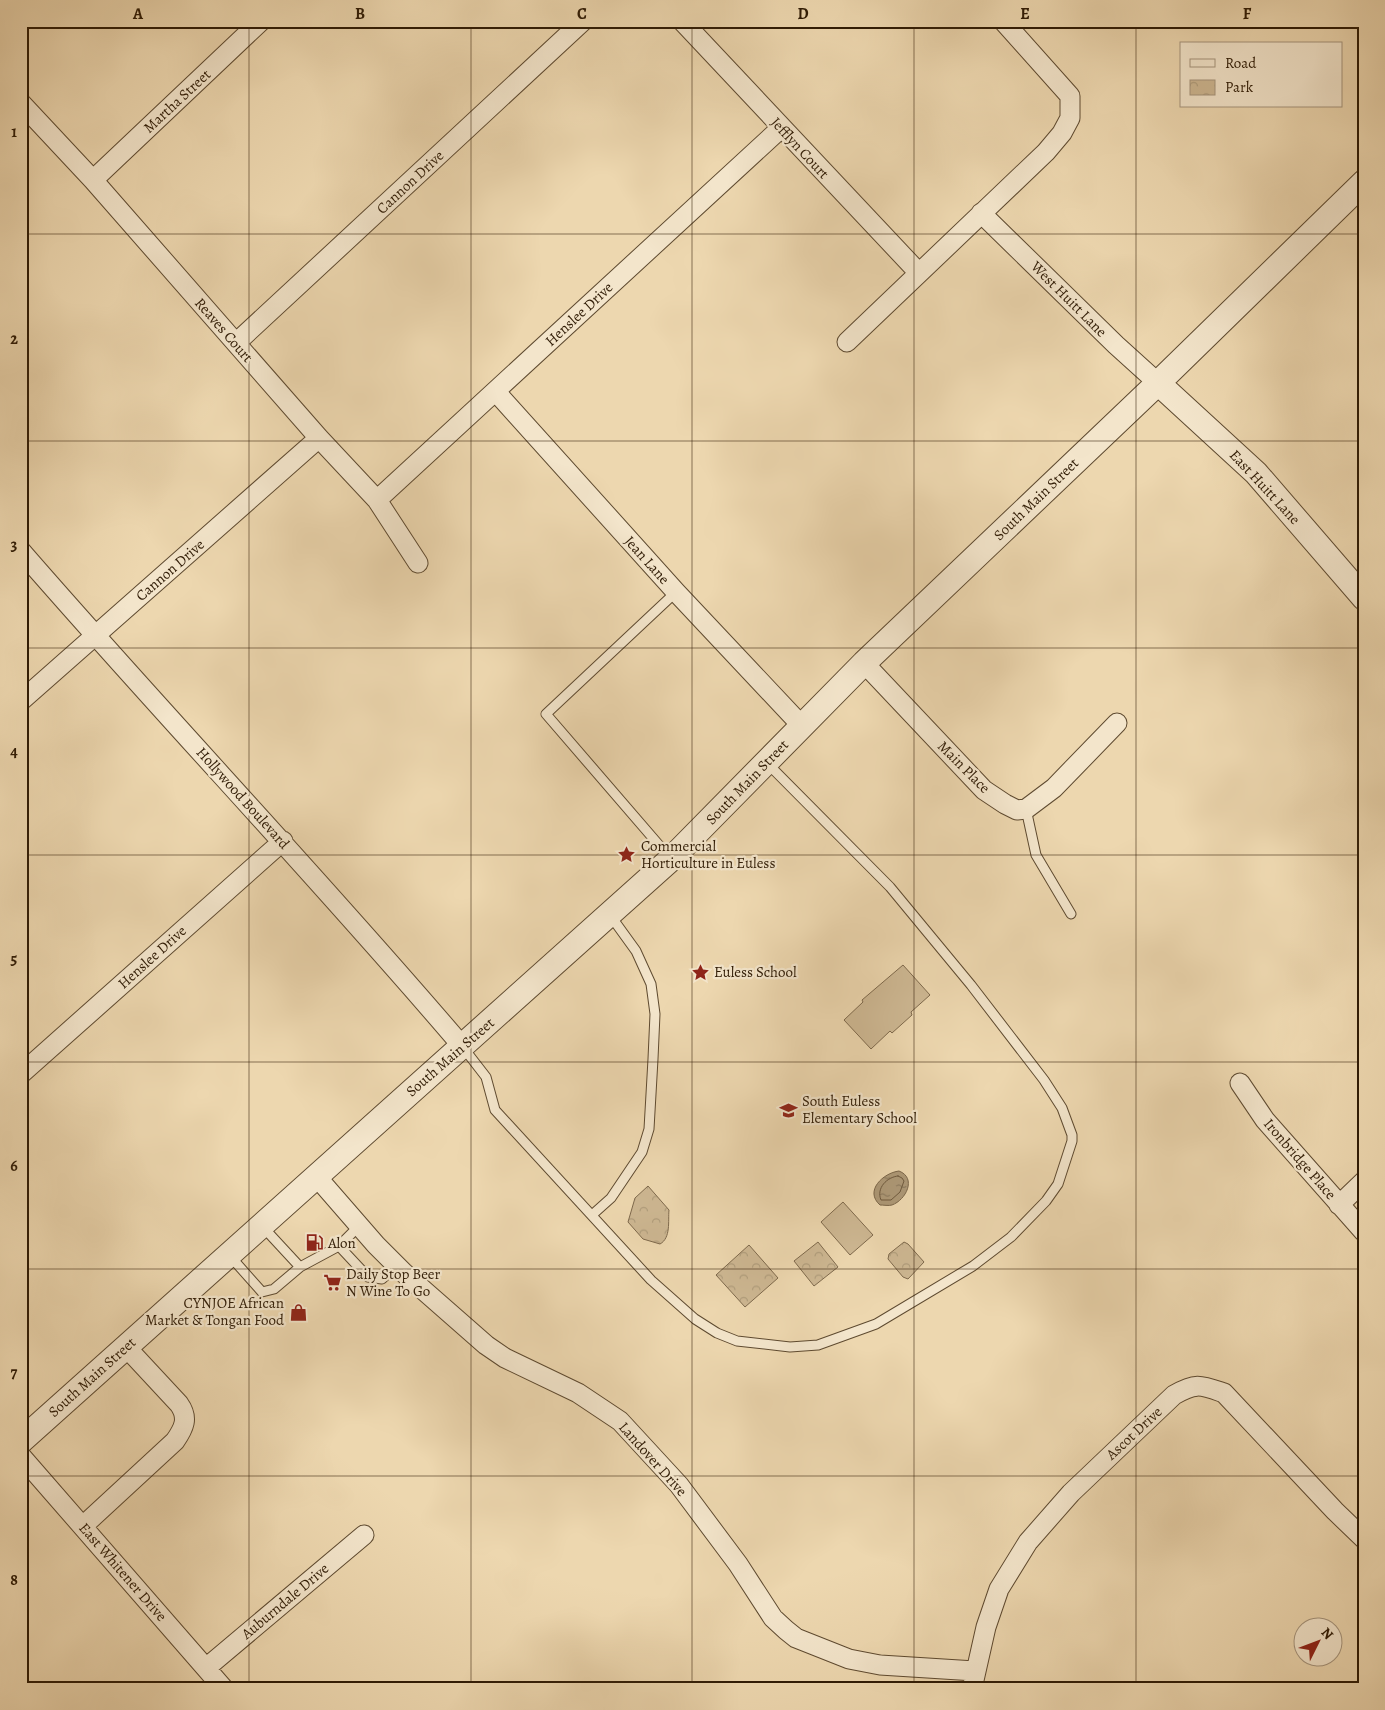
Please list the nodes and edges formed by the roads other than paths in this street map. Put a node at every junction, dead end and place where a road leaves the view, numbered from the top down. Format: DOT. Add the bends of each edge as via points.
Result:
graph roads {
  1 [pos="261,21"];
  2 [pos="583,21"];
  3 [pos="682,21"];
  4 [pos="1003,21"];
  5 [pos="21,103"];
  6 [pos="782,128"];
  7 [pos="93,180"];
  8 [pos="1364,182"];
  9 [pos="982,213"];
  10 [pos="919,273"];
  11 [pos="847,342"];
  12 [pos="236,343"];
  13 [pos="1158,383"];
  14 [pos="496,392"];
  15 [pos="319,438"];
  16 [pos="377,500"];
  17 [pos="21,551"];
  18 [pos="418,563"];
  19 [pos="676,592"];
  20 [pos="1364,598"];
  21 [pos="95,636"];
  22 [pos="864,663"];
  23 [pos="21,701"];
  24 [pos="1118,723"];
  25 [pos="802,726"];
  26 [pos="766,762"];
  27 [pos="1026,809"];
  28 [pos="282,841"];
  29 [pos="671,859"];
  30 [pos="1071,914"];
  31 [pos="610,915"];
  32 [pos="462,1046"];
  33 [pos="21,1074"];
  34 [pos="1240,1083"];
  35 [pos="316,1176"];
  36 [pos="1364,1181"];
  37 [pos="1339,1205"];
  38 [pos="592,1215"];
  39 [pos="262,1224"];
  40 [pos="359,1226"];
  41 [pos="1364,1232"];
  42 [pos="339,1246"];
  43 [pos="228,1254"];
  44 [pos="396,1266"];
  45 [pos="300,1267"];
  46 [pos="126,1347"];
  47 [pos="21,1441"];
  48 [pos="21,1456"];
  49 [pos="83,1526"];
  50 [pos="364,1535"];
  51 [pos="1364,1539"];
  52 [pos="206,1668"];
  53 [pos="973,1680"];
  54 [pos="224,1689"];
  1 -- 7 [label="street, Martha Street"];
  2 -- 12 [label="street, Cannon Drive"];
  3 -- 6 [label="street, Jefflyn Court"];
  4 -- 9 [label="street" via="1070,96 1070,118 1046,152"];
  5 -- 7 [label="street, Reaves Court"];
  6 -- 10 [label="street, Jefflyn Court"];
  6 -- 14 [label="street, Henslee Drive"];
  7 -- 12 [label="street, Reaves Court"];
  8 -- 13 [label="street, South Main Street"];
  9 -- 10 [label="street"];
  9 -- 13 [label="street, West Huitt Lane"];
  10 -- 11 [label="street"];
  12 -- 15 [label="street, Reaves Court"];
  13 -- 20 [label="street, East Huitt Lane" via="1256,473"];
  13 -- 22 [label="street, South Main Street"];
  14 -- 16 [label="street, Henslee Drive"];
  14 -- 19 [label="street, Jean Lane"];
  15 -- 16 [label="street, Reaves Court"];
  15 -- 21 [label="street, Cannon Drive"];
  16 -- 18 [label="street, Reaves Court"];
  17 -- 21 [label="street, Hollywood Boulevard"];
  19 -- 25 [label="street, Jean Lane"];
  19 -- 29 [label="lane" via="546,714"];
  21 -- 23 [label="street, Cannon Drive"];
  21 -- 28 [label="street, Hollywood Boulevard"];
  22 -- 25 [label="street, South Main Street"];
  22 -- 27 [label="street, Main Place" via="984,790 1017,810"];
  24 -- 27 [label="street" via="1054,788"];
  25 -- 26 [label="street, South Main Street"];
  26 -- 29 [label="street, South Main Street"];
  26 -- 38 [label="lane" via="890,887 1044,1080 1062,1108 1072,1135 1058,1184 1011,1237 973,1266 876,1324 818,1345 790,1348 737,1341 695,1319 651,1280"];
  27 -- 30 [label="lane" via="1036,855"];
  28 -- 32 [label="street, Hollywood Boulevard"];
  28 -- 33 [label="street, Henslee Drive"];
  29 -- 31 [label="street, South Main Street"];
  31 -- 32 [label="street, South Main Street"];
  31 -- 38 [label="lane" via="636,951 651,984 656,1014 649,1129 642,1152 611,1198"];
  32 -- 35 [label="street, South Main Street"];
  32 -- 38 [label="lane" via="486,1077 495,1110"];
  34 -- 37 [label="street, Ironbridge Place" via="1265,1120"];
  35 -- 39 [label="street, South Main Street"];
  35 -- 40 [label="street, Landover Drive"];
  36 -- 37 [label="street"];
  37 -- 41 [label="street, Ironbridge Place"];
  39 -- 43 [label="street, South Main Street"];
  39 -- 45 [label="lane"];
  40 -- 42 [label="lane"];
  40 -- 44 [label="street, Landover Drive"];
  42 -- 44 [label="lane" via="368,1277 382,1279"];
  42 -- 45 [label="lane"];
  43 -- 45 [label="lane" via="262,1292 274,1289"];
  43 -- 46 [label="street, South Main Street"];
  44 -- 53 [label="street, Landover Drive" via="486,1345 505,1358 578,1393 620,1421 679,1485 738,1564 773,1618 796,1638 849,1659"];
  46 -- 47 [label="street, South Main Street"];
  46 -- 49 [label="street" via="179,1404 185,1425 176,1441"];
  48 -- 49 [label="street, East Whitener Drive"];
  49 -- 52 [label="street, East Whitener Drive"];
  50 -- 52 [label="street, Auburndale Drive"];
  51 -- 53 [label="street, Ascot Drive" via="1224,1393 1203,1385 1188,1387 1174,1395 1071,1493 1028,1542 999,1589"];
  52 -- 54 [label="street, East Whitener Drive"];
}
